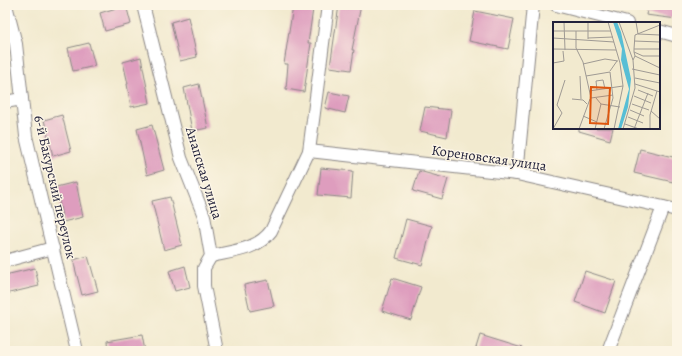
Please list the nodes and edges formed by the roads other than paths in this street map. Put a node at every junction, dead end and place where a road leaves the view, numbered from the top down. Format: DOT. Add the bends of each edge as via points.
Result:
graph roads {
  1 [pos="6,5"];
  2 [pos="143,5"];
  3 [pos="328,5"];
  4 [pos="533,5"];
  5 [pos="556,5"];
  6 [pos="622,22"];
  7 [pos="660,31"];
  8 [pos="677,36"];
  9 [pos="22,99"];
  10 [pos="5,102"];
  11 [pos="310,151"];
  12 [pos="517,174"];
  13 [pos="663,207"];
  14 [pos="677,210"];
  15 [pos="54,248"];
  16 [pos="211,256"];
  17 [pos="5,261"];
  18 [pos="77,351"];
  19 [pos="217,351"];
  20 [pos="608,351"];
  1 -- 9 [label="street, 6-й Бакурский переулок" via="16,44"];
  2 -- 16 [label="street, Анапская улица" via="181,158 204,216"];
  3 -- 11 [label="street"];
  4 -- 12 [label="street"];
  5 -- 6 [label="street"];
  7 -- 8 [label="street"];
  9 -- 10 [label="street"];
  9 -- 15 [label="street, 6-й Бакурский переулок" via="26,136"];
  11 -- 12 [label="street, Кореновская улица"];
  11 -- 16 [label="street" via="271,231 264,240 253,246"];
  12 -- 13 [label="street, Кореновская улица"];
  13 -- 14 [label="street, Кореновская улица"];
  13 -- 20 [label="street"];
  15 -- 17 [label="street"];
  15 -- 18 [label="street, 6-й Бакурский переулок"];
  16 -- 19 [label="street" via="204,268 204,286"];
}
